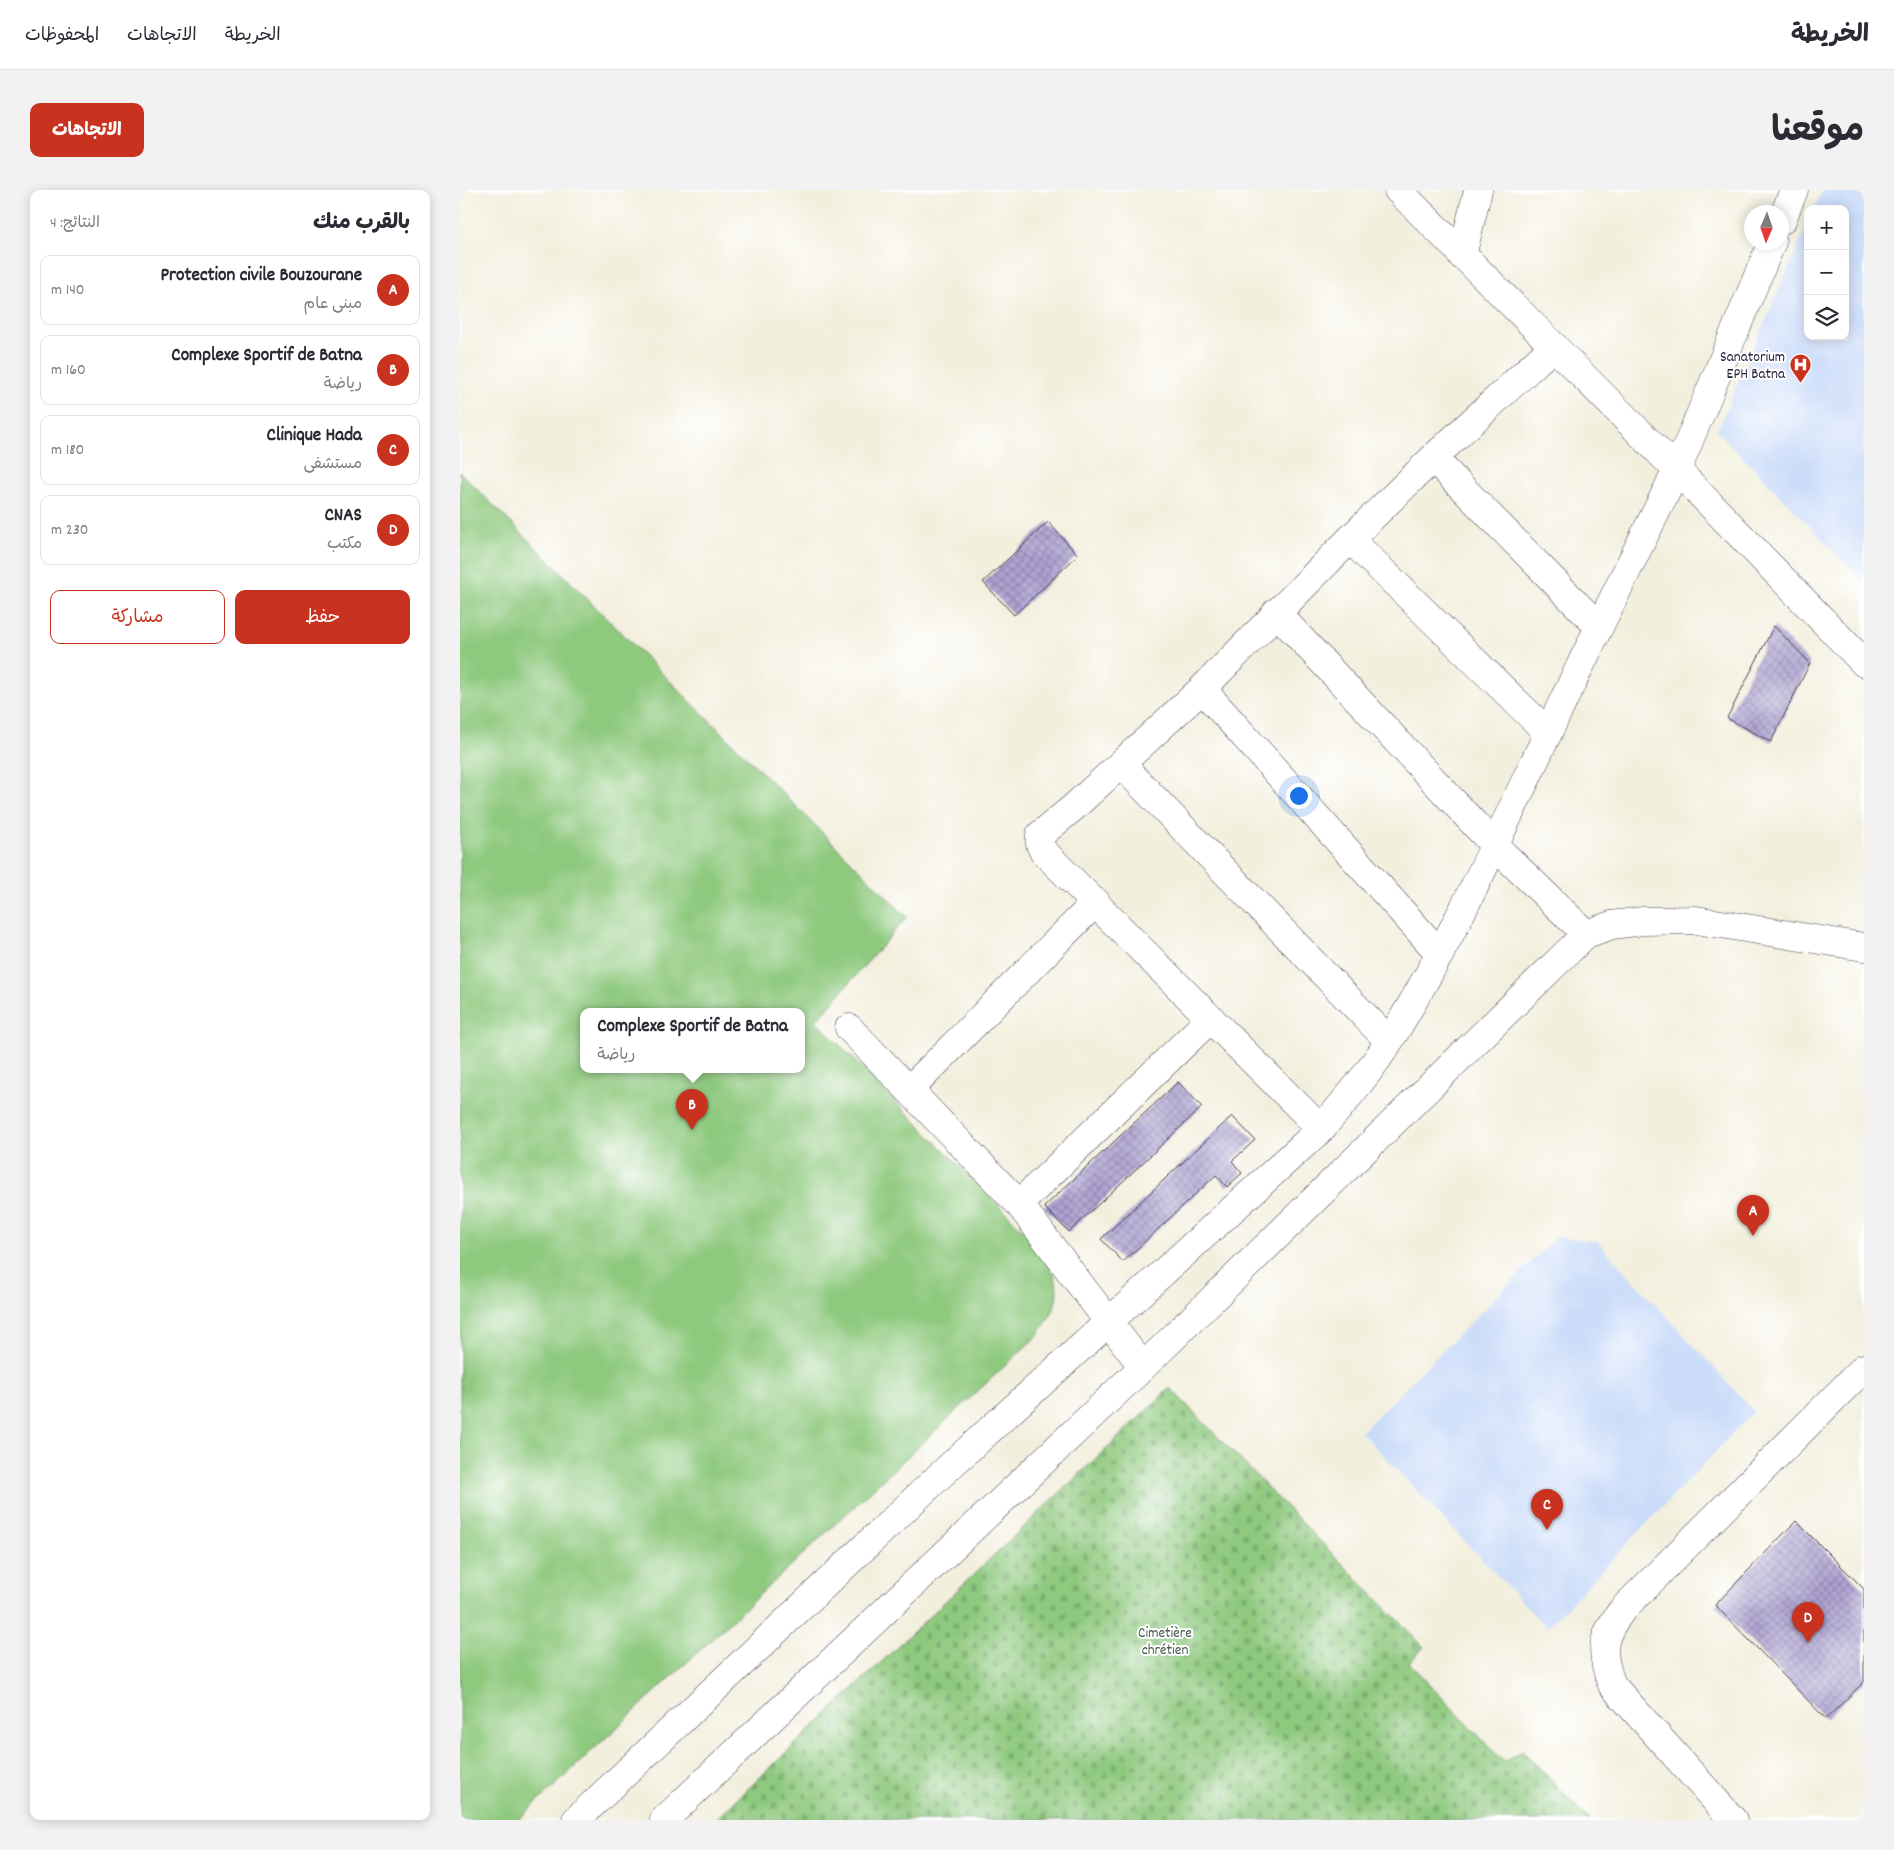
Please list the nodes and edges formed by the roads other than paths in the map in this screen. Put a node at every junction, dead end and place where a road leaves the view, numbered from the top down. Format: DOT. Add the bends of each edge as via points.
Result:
graph roads {
  1 [pos="1398,190"];
  2 [pos="1478,190"];
  3 [pos="1794,190"];
  4 [pos="1788,205"];
  5 [pos="1769,250"];
  6 [pos="1462,256"];
  7 [pos="1554,346"];
  8 [pos="1433,458"];
  9 [pos="1677,470"];
  10 [pos="1350,539"];
  11 [pos="1276,612"];
  12 [pos="1599,627"];
  13 [pos="1864,663"];
  14 [pos="1202,688"];
  15 [pos="1548,733"];
  16 [pos="1121,764"];
  17 [pos="1496,846"];
  18 [pos="1096,902"];
  19 [pos="1586,934"];
  20 [pos="1864,947"];
  21 [pos="1440,954"];
  22 [pos="1211,1018"];
  23 [pos="849,1028"];
  24 [pos="1389,1041"];
  25 [pos="910,1089"];
  26 [pos="1321,1130"];
  27 [pos="1019,1204"];
  28 [pos="1108,1321"];
  29 [pos="1144,1367"];
  30 [pos="1864,1368"];
  31 [pos="576,1820"];
  32 [pos="664,1820"];
  33 [pos="1732,1820"];
  1 -- 6 [label="street"];
  2 -- 6 [label="street"];
  3 -- 4 [label="street"];
  5 -- 9 [label="street"];
  6 -- 7 [label="street"];
  7 -- 8 [label="street"];
  7 -- 9 [label="street"];
  8 -- 10 [label="street"];
  8 -- 12 [label="street"];
  9 -- 12 [label="street"];
  9 -- 13 [label="street"];
  10 -- 11 [label="street"];
  10 -- 15 [label="street"];
  11 -- 14 [label="street"];
  11 -- 17 [label="street"];
  12 -- 15 [label="street"];
  14 -- 16 [label="street"];
  14 -- 21 [label="street"];
  15 -- 17 [label="street"];
  16 -- 18 [label="street" via="1040,836 1043,851"];
  16 -- 24 [label="street"];
  17 -- 19 [label="street"];
  17 -- 21 [label="street"];
  18 -- 22 [label="street"];
  18 -- 25 [label="street"];
  19 -- 20 [label="street" via="1612,925 1643,921 1696,920"];
  19 -- 29 [label="street"];
  21 -- 24 [label="street"];
  22 -- 26 [label="street"];
  22 -- 27 [label="street"];
  23 -- 25 [label="street"];
  24 -- 26 [label="street"];
  25 -- 27 [label="street"];
  26 -- 28 [label="street"];
  27 -- 28 [label="street"];
  28 -- 29 [label="street"];
  28 -- 31 [label="street"];
  29 -- 32 [label="street"];
  30 -- 33 [label="street" via="1625,1607 1611,1623 1604,1643 1604,1664 1612,1684"];
}
